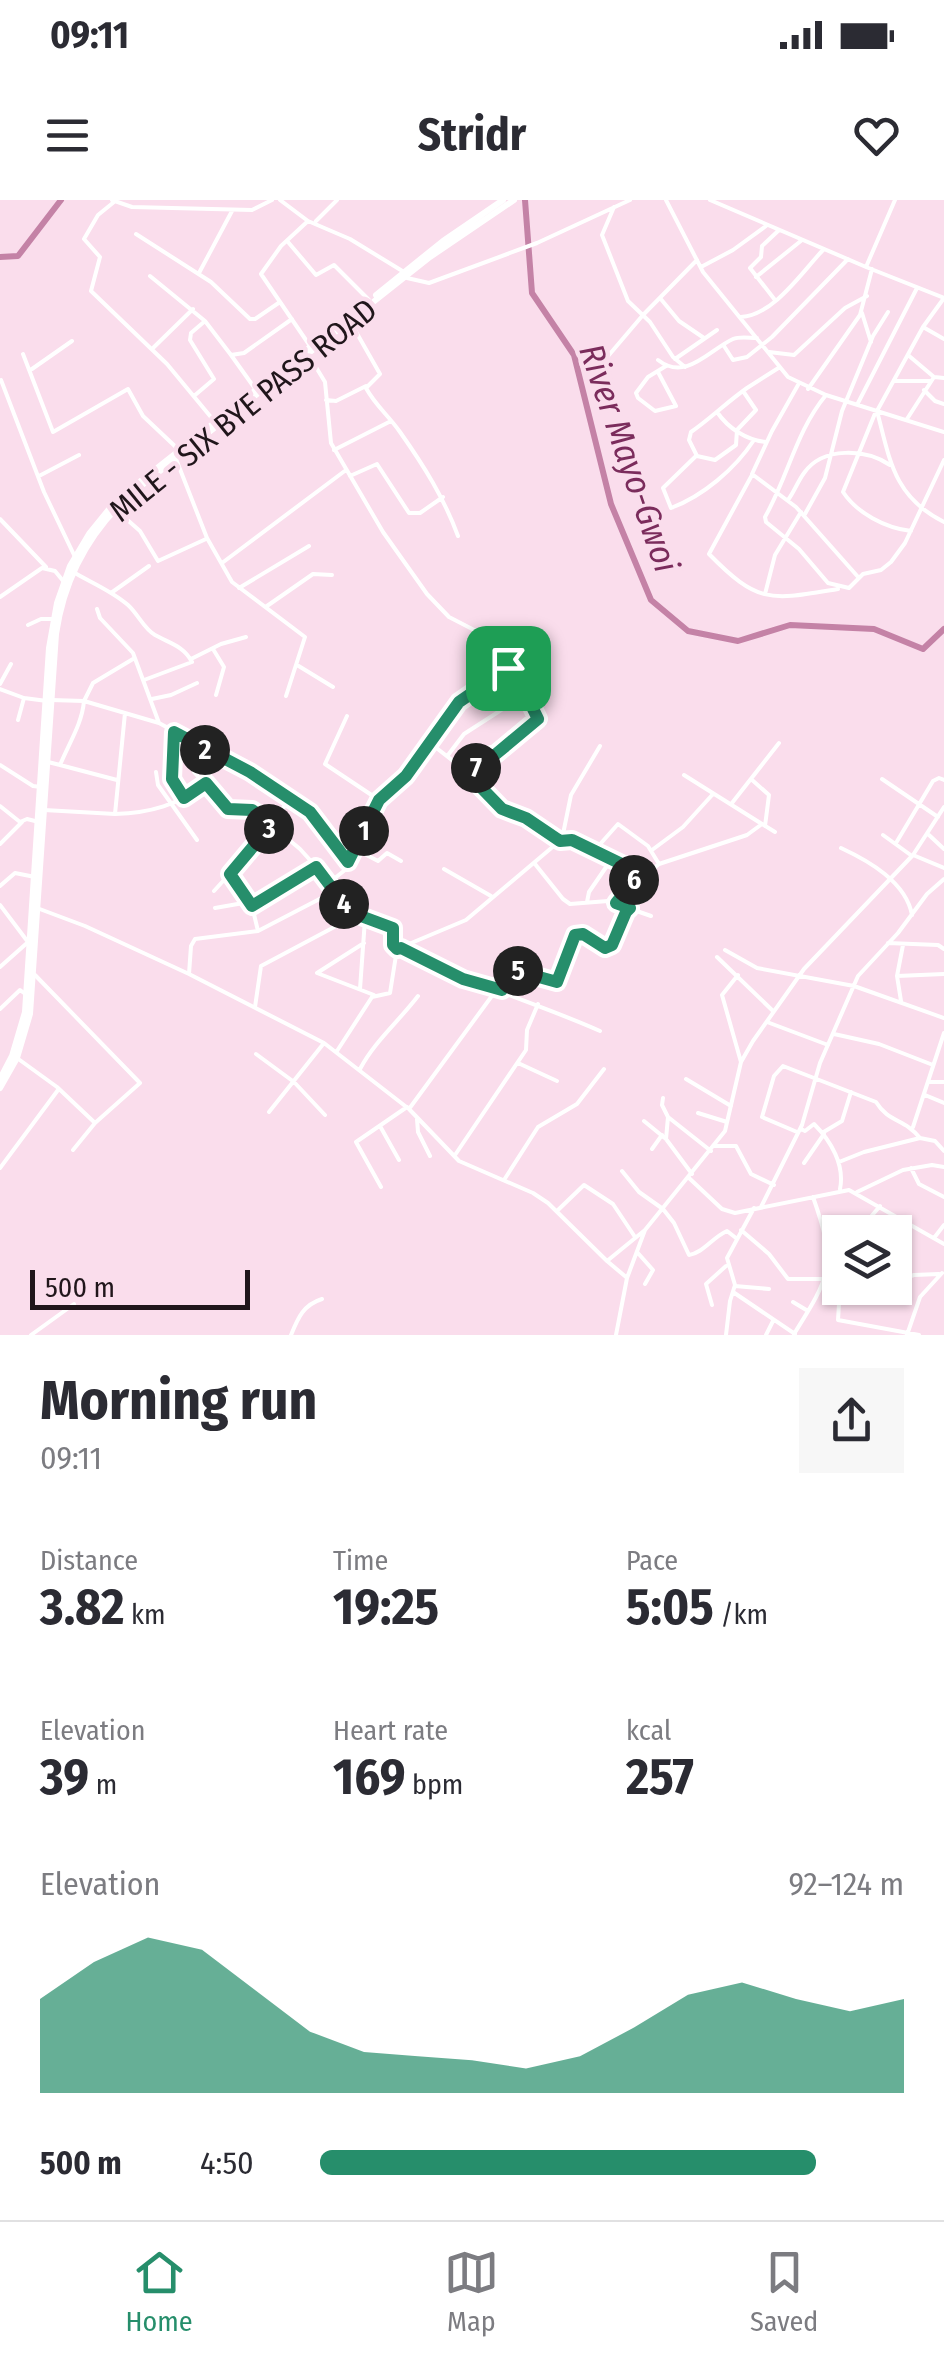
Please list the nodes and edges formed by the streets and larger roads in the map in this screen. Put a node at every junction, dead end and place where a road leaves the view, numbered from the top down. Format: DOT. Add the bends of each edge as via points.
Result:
graph roads {
  1 [pos="272,200"];
  2 [pos="280,200"];
  3 [pos="337,200"];
  4 [pos="503,200"];
  5 [pos="514,200"];
  6 [pos="630,200"];
  7 [pos="666,200"];
  8 [pos="710,200"];
  9 [pos="895,200"];
  10 [pos="113,201"];
  11 [pos="614,207"];
  12 [pos="232,209"];
  13 [pos="311,222"];
  14 [pos="766,226"];
  15 [pos="778,230"];
  16 [pos="136,234"];
  17 [pos="286,240"];
  18 [pos="802,240"];
  19 [pos="823,250"];
  20 [pos="848,259"];
  21 [pos="697,260"];
  22 [pos="701,267"];
  23 [pos="869,268"];
  24 [pos="199,273"];
  25 [pos="404,274"];
  26 [pos="150,276"];
  27 [pos="756,277"];
  28 [pos="917,288"];
  29 [pos="867,296"];
  30 [pos="660,298"];
  31 [pos="944,298"];
  32 [pos="369,300"];
  33 [pos="774,300"];
  34 [pos="280,302"];
  35 [pos="192,310"];
  36 [pos="861,311"];
  37 [pos="888,312"];
  38 [pos="643,315"];
  39 [pos="352,317"];
  40 [pos="741,317"];
  41 [pos="292,319"];
  42 [pos="205,321"];
  43 [pos="923,327"];
  44 [pos="717,330"];
  45 [pos="704,338"];
  46 [pos="944,338"];
  47 [pos="72,341"];
  48 [pos="760,341"];
  49 [pos="871,342"];
  50 [pos="724,346"];
  51 [pos="152,348"];
  52 [pos="309,350"];
  53 [pos="768,352"];
  54 [pos="24,354"];
  55 [pos="230,355"];
  56 [pos="908,355"];
  57 [pos="675,359"];
  58 [pos="658,360"];
  59 [pos="603,362"];
  60 [pos="666,366"];
  61 [pos="685,367"];
  62 [pos="780,367"];
  63 [pos="32,370"];
  64 [pos="658,372"];
  65 [pos="944,378"];
  66 [pos="932,379"];
  67 [pos="1,380"];
  68 [pos="894,381"];
  69 [pos="798,384"];
  70 [pos="366,386"];
  71 [pos="808,389"];
  72 [pos="256,390"];
  73 [pos="924,390"];
  74 [pos="743,391"];
  75 [pos="194,396"];
  76 [pos="826,396"];
  77 [pos="326,400"];
  78 [pos="847,401"];
  79 [pos="858,403"];
  80 [pos="944,404"];
  81 [pos="876,411"];
  82 [pos="717,412"];
  83 [pos="391,421"];
  84 [pos="906,421"];
  85 [pos="215,422"];
  86 [pos="737,430"];
  87 [pos="944,432"];
  88 [pos="754,440"];
  89 [pos="767,442"];
  90 [pos="179,450"];
  91 [pos="334,450"];
  92 [pos="832,453"];
  93 [pos="861,454"];
  94 [pos="79,455"];
  95 [pos="697,456"];
  96 [pos="176,459"];
  97 [pos="944,460"];
  98 [pos="890,464"];
  99 [pos="348,473"];
  100 [pos="752,474"];
  101 [pos="38,476"];
  102 [pos="779,493"];
  103 [pos="443,497"];
  104 [pos="788,500"];
  105 [pos="922,508"];
  106 [pos="116,510"];
  107 [pos="802,514"];
  108 [pos="0,520"];
  109 [pos="944,522"];
  110 [pos="911,531"];
  111 [pos="458,536"];
  112 [pos="785,536"];
  113 [pos="207,538"];
  114 [pos="308,546"];
  115 [pos="75,557"];
  116 [pos="220,564"];
  117 [pos="149,566"];
  118 [pos="46,568"];
  119 [pos="73,572"];
  120 [pos="332,575"];
  121 [pos="860,578"];
  122 [pos="64,582"];
  123 [pos="0,586"];
  124 [pos="239,588"];
  125 [pos="843,589"];
  126 [pos="8,591"];
  127 [pos="111,593"];
  128 [pos="765,596"];
  129 [pos="0,597"];
  130 [pos="266,606"];
  131 [pos="97,609"];
  132 [pos="53,619"];
  133 [pos="28,625"];
  134 [pos="246,637"];
  135 [pos="213,648"];
  136 [pos="134,658"];
  137 [pos="191,659"];
  138 [pos="12,664"];
  139 [pos="296,665"];
  140 [pos="508,668"];
  141 [pos="144,680"];
  142 [pos="197,683"];
  143 [pos="0,686"];
  144 [pos="333,687"];
  145 [pos="526,694"];
  146 [pos="216,695"];
  147 [pos="286,696"];
  148 [pos="24,698"];
  149 [pos="152,698"];
  150 [pos="49,701"];
  151 [pos="84,701"];
  152 [pos="125,713"];
  153 [pos="348,716"];
  154 [pos="18,720"];
  155 [pos="159,724"];
  156 [pos="174,732"];
  157 [pos="192,742"];
  158 [pos="779,743"];
  159 [pos="430,744"];
  160 [pos="600,746"];
  161 [pos="448,755"];
  162 [pos="48,762"];
  163 [pos="0,765"];
  164 [pos="60,765"];
  165 [pos="156,772"];
  166 [pos="684,775"];
  167 [pos="470,776"];
  168 [pos="751,779"];
  169 [pos="882,779"];
  170 [pos="117,780"];
  171 [pos="944,780"];
  172 [pos="206,783"];
  173 [pos="41,786"];
  174 [pos="713,794"];
  175 [pos="184,798"];
  176 [pos="290,798"];
  177 [pos="379,800"];
  178 [pos="732,804"];
  179 [pos="918,804"];
  180 [pos="170,805"];
  181 [pos="0,806"];
  182 [pos="944,807"];
  183 [pos="44,810"];
  184 [pos="116,814"];
  185 [pos="938,817"];
  186 [pos="22,822"];
  187 [pos="39,822"];
  188 [pos="272,824"];
  189 [pos="764,825"];
  190 [pos="775,832"];
  191 [pos="40,834"];
  192 [pos="927,834"];
  193 [pos="883,835"];
  194 [pos="197,840"];
  195 [pos="561,840"];
  196 [pos="0,844"];
  197 [pos="896,844"];
  198 [pos="355,848"];
  199 [pos="841,848"];
  200 [pos="944,848"];
  201 [pos="652,850"];
  202 [pos="594,852"];
  203 [pos="913,855"];
  204 [pos="611,860"];
  205 [pos="401,861"];
  206 [pos="348,862"];
  207 [pos="535,864"];
  208 [pos="659,864"];
  209 [pos="316,867"];
  210 [pos="944,868"];
  211 [pos="444,869"];
  212 [pos="640,873"];
  213 [pos="230,874"];
  214 [pos="35,877"];
  215 [pos="944,879"];
  216 [pos="890,880"];
  217 [pos="330,882"];
  218 [pos="0,886"];
  219 [pos="214,891"];
  220 [pos="333,892"];
  221 [pos="491,896"];
  222 [pos="587,902"];
  223 [pos="616,903"];
  224 [pos="251,904"];
  225 [pos="0,905"];
  226 [pos="38,908"];
  227 [pos="214,908"];
  228 [pos="630,908"];
  229 [pos="912,915"];
  230 [pos="355,916"];
  231 [pos="652,916"];
  232 [pos="365,919"];
  233 [pos="258,931"];
  234 [pos="30,941"];
  235 [pos="888,943"];
  236 [pos="364,944"];
  237 [pos="903,945"];
  238 [pos="399,948"];
  239 [pos="944,949"];
  240 [pos="725,950"];
  241 [pos="717,957"];
  242 [pos="0,967"];
  243 [pos="189,974"];
  244 [pos="944,974"];
  245 [pos="34,975"];
  246 [pos="738,976"];
  247 [pos="897,976"];
  248 [pos="797,977"];
  249 [pos="854,986"];
  250 [pos="360,989"];
  251 [pos="499,990"];
  252 [pos="374,995"];
  253 [pos="418,996"];
  254 [pos="27,997"];
  255 [pos="901,1001"];
  256 [pos="538,1004"];
  257 [pos="255,1007"];
  258 [pos="0,1008"];
  259 [pos="772,1010"];
  260 [pos="944,1018"];
  261 [pos="765,1022"];
  262 [pos="600,1031"];
  263 [pos="944,1033"];
  264 [pos="834,1034"];
  265 [pos="324,1043"];
  266 [pos="828,1046"];
  267 [pos="337,1051"];
  268 [pos="256,1054"];
  269 [pos="18,1058"];
  270 [pos="741,1062"];
  271 [pos="518,1063"];
  272 [pos="934,1065"];
  273 [pos="604,1068"];
  274 [pos="360,1069"];
  275 [pos="2,1076"];
  276 [pos="816,1079"];
  277 [pos="686,1080"];
  278 [pos="558,1081"];
  279 [pos="294,1082"];
  280 [pos="928,1082"];
  281 [pos="944,1082"];
  282 [pos="0,1089"];
  283 [pos="58,1090"];
  284 [pos="851,1092"];
  285 [pos="924,1094"];
  286 [pos="662,1098"];
  287 [pos="944,1103"];
  288 [pos="731,1106"];
  289 [pos="408,1108"];
  290 [pos="269,1112"];
  291 [pos="698,1113"];
  292 [pos="325,1114"];
  293 [pos="417,1117"];
  294 [pos="668,1117"];
  295 [pos="644,1121"];
  296 [pos="727,1122"];
  297 [pos="96,1123"];
  298 [pos="380,1126"];
  299 [pos="914,1127"];
  300 [pos="799,1131"];
  301 [pos="823,1134"];
  302 [pos="664,1137"];
  303 [pos="920,1138"];
  304 [pos="652,1149"];
  305 [pos="712,1149"];
  306 [pos="73,1150"];
  307 [pos="944,1151"];
  308 [pos="430,1156"];
  309 [pos="455,1156"];
  310 [pos="399,1160"];
  311 [pos="804,1162"];
  312 [pos="839,1162"];
  313 [pos="944,1167"];
  314 [pos="0,1168"];
  315 [pos="911,1168"];
  316 [pos="622,1171"];
  317 [pos="691,1176"];
  318 [pos="504,1180"];
  319 [pos="774,1185"];
  320 [pos="381,1187"];
  321 [pos="840,1189"];
  322 [pos="857,1192"];
  323 [pos="813,1197"];
  324 [pos="944,1197"];
  325 [pos="880,1206"];
  326 [pos="758,1207"];
  327 [pos="663,1209"];
  328 [pos="557,1211"];
  329 [pos="734,1212"];
  330 [pos="873,1215"];
  331 [pos="746,1221"];
  332 [pos="944,1225"];
  333 [pos="645,1230"];
  334 [pos="741,1230"];
  335 [pos="822,1231"];
  336 [pos="635,1236"];
  337 [pos="736,1238"];
  338 [pos="934,1238"];
  339 [pos="944,1244"];
  340 [pos="636,1251"];
  341 [pos="607,1262"];
  342 [pos="728,1264"];
  343 [pos="943,1273"];
  344 [pos="912,1276"];
  345 [pos="628,1278"];
  346 [pos="822,1281"];
  347 [pos="645,1284"];
  348 [pos="822,1288"];
  349 [pos="734,1289"];
  350 [pos="769,1290"];
  351 [pos="322,1299"];
  352 [pos="793,1302"];
  353 [pos="74,1304"];
  354 [pos="712,1305"];
  355 [pos="839,1305"];
  356 [pos="808,1311"];
  357 [pos="773,1320"];
  358 [pos="907,1333"];
  359 [pos="795,1334"];
  360 [pos="31,1335"];
  361 [pos="291,1335"];
  362 [pos="616,1335"];
  363 [pos="726,1335"];
  364 [pos="766,1335"];
  365 [pos="919,1335"];
  1 -- 12 [label="street" via="257,209"];
  2 -- 13 [label="street"];
  3 -- 13 [label="street"];
  4 -- 25 [label="street"];
  5 -- 25 [label="street, MILE - SIX BYE PASS ROAD"];
  6 -- 11 [label="street"];
  7 -- 21 [label="street"];
  8 -- 14 [label="street"];
  9 -- 23 [label="street"];
  10 -- 12 [label="street"];
  10 -- 51 [label="street" via="84,239 100,258 91,291"];
  11 -- 25 [label="street" via="429,283"];
  11 -- 38 [label="street" via="604,246 628,301"];
  12 -- 24 [label="street"];
  13 -- 17 [label="street"];
  13 -- 25 [label="street"];
  14 -- 15 [label="street"];
  14 -- 22 [label="street"];
  15 -- 18 [label="street"];
  15 -- 27 [label="street" via="750,268"];
  16 -- 24 [label="street"];
  17 -- 32 [label="street" via="318,276 334,265"];
  17 -- 34 [label="street" via="261,272"];
  18 -- 19 [label="street"];
  18 -- 27 [label="street"];
  19 -- 20 [label="street"];
  19 -- 33 [label="street"];
  20 -- 23 [label="street"];
  20 -- 48 [label="street"];
  21 -- 22 [label="street"];
  21 -- 30 [label="street"];
  22 -- 40 [label="street"];
  23 -- 28 [label="street"];
  23 -- 29 [label="street"];
  24 -- 34 [label="street" via="250,319"];
  25 -- 32 [label="street"];
  25 -- 39 [label="street, MILE - SIX BYE PASS ROAD"];
  26 -- 35 [label="street"];
  27 -- 33 [label="street"];
  28 -- 31 [label="street"];
  28 -- 79 [label="street"];
  29 -- 36 [label="street"];
  29 -- 53 [label="street" via="794,354"];
  30 -- 38 [label="street"];
  30 -- 45 [label="street"];
  31 -- 43 [label="street"];
  32 -- 39 [label="street"];
  33 -- 40 [label="street"];
  34 -- 41 [label="street"];
  35 -- 42 [label="street"];
  35 -- 51 [label="street"];
  36 -- 49 [label="street"];
  36 -- 71 [label="street"];
  37 -- 49 [label="street"];
  38 -- 57 [label="street"];
  38 -- 59 [label="street"];
  39 -- 52 [label="street, MILE - SIX BYE PASS ROAD"];
  39 -- 70 [label="street" via="380,374"];
  40 -- 48 [label="street"];
  41 -- 52 [label="street"];
  41 -- 55 [label="street"];
  42 -- 55 [label="street"];
  42 -- 75 [label="street" via="190,340 214,379"];
  43 -- 46 [label="street"];
  43 -- 56 [label="street"];
  44 -- 45 [label="street"];
  45 -- 57 [label="street"];
  47 -- 63 [label="street"];
  48 -- 50 [label="street" via="736,338"];
  48 -- 50 [label="street" via="746,357 733,360"];
  48 -- 53 [label="street"];
  49 -- 78 [label="street"];
  50 -- 61 [label="street"];
  51 -- 75 [label="street"];
  52 -- 72 [label="street"];
  52 -- 77 [label="street"];
  52 -- 96 [label="street, MILE - SIX BYE PASS ROAD"];
  53 -- 62 [label="street"];
  54 -- 63 [label="street"];
  55 -- 72 [label="street"];
  56 -- 66 [label="street"];
  56 -- 68 [label="street"];
  57 -- 61 [label="street"];
  58 -- 60 [label="street"];
  60 -- 61 [label="street"];
  60 -- 64 [label="street"];
  62 -- 69 [label="street"];
  62 -- 74 [label="street"];
  63 -- 90 [label="street" via="53,432 128,389 143,416"];
  64 -- 64 [label="street" via="636,393 655,412 676,406"];
  65 -- 66 [label="street"];
  66 -- 68 [label="street"];
  66 -- 73 [label="street"];
  67 -- 101 [label="street"];
  68 -- 81 [label="street"];
  69 -- 71 [label="street"];
  69 -- 89 [label="street"];
  70 -- 77 [label="street"];
  70 -- 83 [label="street"];
  71 -- 76 [label="street"];
  72 -- 85 [label="street"];
  73 -- 80 [label="street"];
  73 -- 84 [label="street"];
  74 -- 82 [label="street"];
  74 -- 86 [label="street" via="756,410"];
  75 -- 85 [label="street"];
  76 -- 78 [label="street"];
  76 -- 102 [label="street" via="799,438"];
  77 -- 91 [label="street"];
  78 -- 79 [label="street"];
  78 -- 92 [label="street"];
  79 -- 81 [label="street"];
  81 -- 84 [label="street"];
  81 -- 93 [label="street"];
  81 -- 98 [label="street"];
  82 -- 86 [label="street"];
  82 -- 95 [label="street" via="688,435"];
  83 -- 91 [label="street"];
  83 -- 103 [label="street"];
  84 -- 87 [label="street"];
  85 -- 90 [label="street"];
  86 -- 88 [label="street"];
  86 -- 95 [label="street" via="732,451 715,460"];
  88 -- 89 [label="street"];
  88 -- 95 [label="street" via="720,479 671,508 663,488"];
  89 -- 100 [label="street"];
  90 -- 115 [label="street" via="118,500"];
  91 -- 99 [label="street"];
  92 -- 93 [label="street"];
  92 -- 104 [label="street" via="806,470"];
  92 -- 107 [label="street"];
  93 -- 98 [label="street"];
  93 -- 110 [label="street" via="844,494 876,520"];
  94 -- 101 [label="street"];
  96 -- 106 [label="street, MILE - SIX BYE PASS ROAD"];
  96 -- 113 [label="street"];
  97 -- 105 [label="street"];
  98 -- 105 [label="street"];
  99 -- 103 [label="street" via="377,464 409,514"];
  99 -- 116 [label="street"];
  99 -- 140 [label="street" via="427,594 449,617 478,632"];
  100 -- 102 [label="street"];
  100 -- 128 [label="street" via="709,552 746,588"];
  101 -- 115 [label="street"];
  102 -- 104 [label="street"];
  102 -- 112 [label="street" via="765,520"];
  103 -- 111 [label="street"];
  104 -- 107 [label="street"];
  105 -- 109 [label="street"];
  105 -- 110 [label="street"];
  106 -- 113 [label="street" via="140,531 158,561"];
  106 -- 119 [label="street, MILE - SIX BYE PASS ROAD"];
  107 -- 112 [label="street"];
  107 -- 121 [label="street"];
  108 -- 118 [label="street"];
  110 -- 121 [label="street" via="887,567"];
  112 -- 125 [label="street" via="828,584"];
  112 -- 128 [label="street"];
  113 -- 116 [label="street"];
  114 -- 124 [label="street"];
  115 -- 122 [label="street"];
  116 -- 124 [label="street"];
  117 -- 127 [label="street"];
  118 -- 122 [label="street"];
  118 -- 126 [label="street"];
  119 -- 127 [label="street"];
  119 -- 150 [label="street, MILE - SIX BYE PASS ROAD" via="58,623"];
  120 -- 130 [label="street" via="313,574"];
  121 -- 125 [label="street"];
  122 -- 132 [label="street"];
  123 -- 126 [label="street"];
  124 -- 130 [label="street"];
  125 -- 128 [label="street"];
  126 -- 129 [label="street"];
  127 -- 137 [label="street" via="150,632"];
  130 -- 139 [label="street" via="306,637"];
  131 -- 136 [label="street"];
  132 -- 133 [label="street"];
  132 -- 150 [label="street"];
  134 -- 135 [label="street"];
  135 -- 137 [label="street"];
  135 -- 146 [label="street" via="224,667"];
  136 -- 141 [label="street"];
  136 -- 151 [label="street" via="93,683"];
  137 -- 141 [label="street"];
  138 -- 143 [label="street"];
  139 -- 144 [label="street"];
  139 -- 147 [label="street"];
  140 -- 145 [label="street"];
  140 -- 159 [label="street" via="459,702"];
  141 -- 149 [label="street"];
  142 -- 149 [label="street"];
  143 -- 148 [label="street"];
  145 -- 161 [label="street" via="473,726"];
  145 -- 167 [label="street" via="538,719"];
  148 -- 150 [label="street"];
  148 -- 154 [label="street"];
  149 -- 155 [label="street"];
  150 -- 151 [label="street"];
  150 -- 162 [label="street, MILE - SIX BYE PASS ROAD"];
  150 -- 173 [label="street"];
  151 -- 152 [label="street"];
  151 -- 164 [label="street"];
  152 -- 155 [label="street"];
  152 -- 170 [label="street"];
  153 -- 177 [label="street" via="326,764"];
  155 -- 156 [label="street"];
  156 -- 157 [label="street"];
  156 -- 175 [label="street" via="172,779"];
  157 -- 172 [label="street" via="194,772"];
  157 -- 176 [label="street"];
  158 -- 168 [label="street"];
  159 -- 161 [label="street"];
  159 -- 177 [label="street"];
  160 -- 195 [label="street" via="572,792"];
  161 -- 167 [label="street"];
  162 -- 164 [label="street"];
  162 -- 183 [label="street, MILE - SIX BYE PASS ROAD"];
  163 -- 173 [label="street"];
  164 -- 170 [label="street"];
  165 -- 180 [label="street"];
  166 -- 174 [label="street"];
  167 -- 195 [label="street" via="502,809"];
  168 -- 178 [label="street"];
  168 -- 189 [label="street" via="769,795"];
  169 -- 179 [label="street"];
  170 -- 184 [label="street"];
  171 -- 179 [label="street" via="933,781"];
  172 -- 175 [label="street"];
  172 -- 188 [label="street" via="228,809 252,810"];
  173 -- 187 [label="street"];
  174 -- 178 [label="street"];
  174 -- 201 [label="street"];
  175 -- 180 [label="street"];
  176 -- 188 [label="street"];
  176 -- 206 [label="street" via="314,816"];
  177 -- 198 [label="street"];
  178 -- 189 [label="street"];
  179 -- 185 [label="street"];
  179 -- 197 [label="street"];
  180 -- 184 [label="street"];
  180 -- 194 [label="street"];
  181 -- 186 [label="street"];
  182 -- 185 [label="street"];
  183 -- 184 [label="street"];
  183 -- 191 [label="street, MILE - SIX BYE PASS ROAD"];
  185 -- 192 [label="street"];
  186 -- 187 [label="street"];
  186 -- 196 [label="street"];
  187 -- 191 [label="street"];
  188 -- 209 [label="street"];
  188 -- 213 [label="street"];
  189 -- 190 [label="street"];
  189 -- 208 [label="street"];
  191 -- 214 [label="street"];
  191 -- 226 [label="street, MILE - SIX BYE PASS ROAD"];
  192 -- 200 [label="street"];
  192 -- 203 [label="street"];
  193 -- 197 [label="street"];
  195 -- 202 [label="street"];
  195 -- 207 [label="street"];
  197 -- 203 [label="street"];
  198 -- 205 [label="street" via="378,861 387,853"];
  198 -- 206 [label="street"];
  199 -- 216 [label="street"];
  201 -- 202 [label="street" via="616,824"];
  201 -- 208 [label="street"];
  202 -- 204 [label="street"];
  203 -- 210 [label="street"];
  203 -- 216 [label="street"];
  204 -- 212 [label="street"];
  204 -- 222 [label="street"];
  206 -- 217 [label="street"];
  207 -- 221 [label="street"];
  207 -- 222 [label="street" via="563,899"];
  208 -- 212 [label="street"];
  209 -- 217 [label="street"];
  209 -- 224 [label="street"];
  211 -- 221 [label="street"];
  212 -- 223 [label="street"];
  213 -- 219 [label="street"];
  213 -- 224 [label="street"];
  214 -- 218 [label="street" via="15,873"];
  214 -- 234 [label="street"];
  215 -- 229 [label="street"];
  216 -- 229 [label="street" via="903,891"];
  216 -- 248 [label="street"];
  217 -- 220 [label="street"];
  220 -- 230 [label="street"];
  220 -- 233 [label="street"];
  221 -- 238 [label="street" via="466,920"];
  222 -- 223 [label="street"];
  223 -- 228 [label="street"];
  224 -- 227 [label="street"];
  224 -- 233 [label="street"];
  225 -- 234 [label="street"];
  226 -- 243 [label="street"];
  226 -- 245 [label="street, MILE - SIX BYE PASS ROAD"];
  228 -- 231 [label="street"];
  228 -- 251 [label="street" via="608,948 575,935 557,982 514,970"];
  229 -- 235 [label="street"];
  230 -- 232 [label="street"];
  230 -- 257 [label="street" via="261,966"];
  232 -- 236 [label="street"];
  232 -- 238 [label="street" via="393,928"];
  233 -- 243 [label="street" via="195,939"];
  234 -- 242 [label="street"];
  234 -- 254 [label="street"];
  235 -- 237 [label="street"];
  235 -- 249 [label="street"];
  236 -- 250 [label="street"];
  236 -- 250 [label="street" via="316,972"];
  237 -- 239 [label="street"];
  237 -- 247 [label="street"];
  238 -- 251 [label="street"];
  238 -- 252 [label="street" via="390,993"];
  240 -- 248 [label="street" via="757,968"];
  241 -- 246 [label="street"];
  243 -- 257 [label="street"];
  244 -- 247 [label="street"];
  245 -- 269 [label="street, MILE - SIX BYE PASS ROAD"];
  245 -- 297 [label="street" via="140,1081"];
  246 -- 259 [label="street"];
  246 -- 270 [label="street" via="722,995"];
  247 -- 255 [label="street"];
  248 -- 249 [label="street"];
  248 -- 259 [label="street"];
  249 -- 255 [label="street"];
  249 -- 264 [label="street"];
  250 -- 252 [label="street"];
  251 -- 256 [label="street"];
  251 -- 289 [label="street"];
  252 -- 267 [label="street"];
  253 -- 274 [label="street"];
  254 -- 258 [label="street" via="20,990"];
  254 -- 275 [label="street"];
  255 -- 260 [label="street"];
  256 -- 262 [label="street"];
  256 -- 271 [label="street"];
  257 -- 265 [label="street"];
  259 -- 261 [label="street"];
  261 -- 266 [label="street"];
  261 -- 270 [label="street"];
  263 -- 272 [label="street"];
  264 -- 266 [label="street"];
  264 -- 272 [label="street"];
  265 -- 267 [label="street"];
  265 -- 279 [label="street"];
  266 -- 276 [label="street"];
  267 -- 274 [label="street"];
  268 -- 279 [label="street"];
  269 -- 282 [label="street, MILE - SIX BYE PASS ROAD"];
  269 -- 283 [label="street"];
  270 -- 288 [label="street"];
  271 -- 278 [label="street"];
  271 -- 309 [label="street"];
  272 -- 280 [label="street"];
  273 -- 318 [label="street" via="587,1095 538,1126"];
  274 -- 289 [label="street"];
  275 -- 282 [label="street"];
  276 -- 284 [label="street"];
  276 -- 300 [label="street"];
  276 -- 300 [label="street" via="782,1066 769,1088 762,1117"];
  277 -- 288 [label="street"];
  279 -- 290 [label="street"];
  279 -- 292 [label="street"];
  280 -- 281 [label="street"];
  280 -- 285 [label="street"];
  283 -- 297 [label="street"];
  283 -- 314 [label="street"];
  284 -- 299 [label="street"];
  284 -- 301 [label="street" via="842,1121"];
  285 -- 287 [label="street"];
  285 -- 299 [label="street"];
  286 -- 294 [label="street"];
  288 -- 296 [label="street"];
  289 -- 293 [label="street"];
  289 -- 298 [label="street"];
  291 -- 296 [label="street"];
  293 -- 308 [label="street"];
  293 -- 309 [label="street"];
  294 -- 302 [label="street"];
  294 -- 305 [label="street"];
  295 -- 302 [label="street"];
  296 -- 305 [label="street"];
  297 -- 306 [label="street"];
  298 -- 310 [label="street"];
  298 -- 320 [label="street" via="356,1142"];
  299 -- 303 [label="street"];
  300 -- 301 [label="street" via="814,1124"];
  300 -- 319 [label="street"];
  301 -- 311 [label="street"];
  301 -- 312 [label="street"];
  302 -- 304 [label="street"];
  302 -- 317 [label="street"];
  303 -- 307 [label="street"];
  303 -- 312 [label="street"];
  305 -- 317 [label="street"];
  305 -- 319 [label="street" via="732,1144 753,1176"];
  309 -- 318 [label="street"];
  312 -- 321 [label="street"];
  313 -- 315 [label="street"];
  315 -- 322 [label="street"];
  315 -- 324 [label="street" via="920,1184"];
  316 -- 327 [label="street"];
  317 -- 327 [label="street"];
  317 -- 329 [label="street" via="722,1209"];
  318 -- 328 [label="street"];
  319 -- 326 [label="street"];
  321 -- 322 [label="street"];
  321 -- 323 [label="street"];
  322 -- 325 [label="street"];
  323 -- 326 [label="street"];
  323 -- 335 [label="street"];
  325 -- 330 [label="street"];
  325 -- 338 [label="street"];
  326 -- 329 [label="street"];
  326 -- 331 [label="street"];
  327 -- 333 [label="street"];
  327 -- 337 [label="street" via="690,1256 727,1231"];
  328 -- 336 [label="street" via="584,1185 613,1204"];
  328 -- 341 [label="street"];
  329 -- 331 [label="street"];
  331 -- 334 [label="street"];
  332 -- 338 [label="street"];
  333 -- 336 [label="street"];
  333 -- 340 [label="street"];
  334 -- 337 [label="street"];
  334 -- 346 [label="street" via="788,1279"];
  336 -- 341 [label="street"];
  337 -- 342 [label="street"];
  338 -- 339 [label="street"];
  340 -- 345 [label="street"];
  340 -- 347 [label="street" via="653,1270"];
  341 -- 345 [label="street"];
  342 -- 349 [label="street"];
  342 -- 354 [label="street" via="706,1284"];
  343 -- 344 [label="street"];
  343 -- 358 [label="street" via="920,1297"];
  345 -- 362 [label="street"];
  348 -- 356 [label="street"];
  349 -- 350 [label="street"];
  349 -- 357 [label="street"];
  349 -- 363 [label="street"];
  351 -- 361 [label="street" via="302,1311"];
  352 -- 356 [label="street"];
  353 -- 360 [label="street"];
  355 -- 358 [label="street" via="838,1320"];
  356 -- 359 [label="street"];
  357 -- 359 [label="street"];
  357 -- 364 [label="street"];
  358 -- 365 [label="street"];
}
